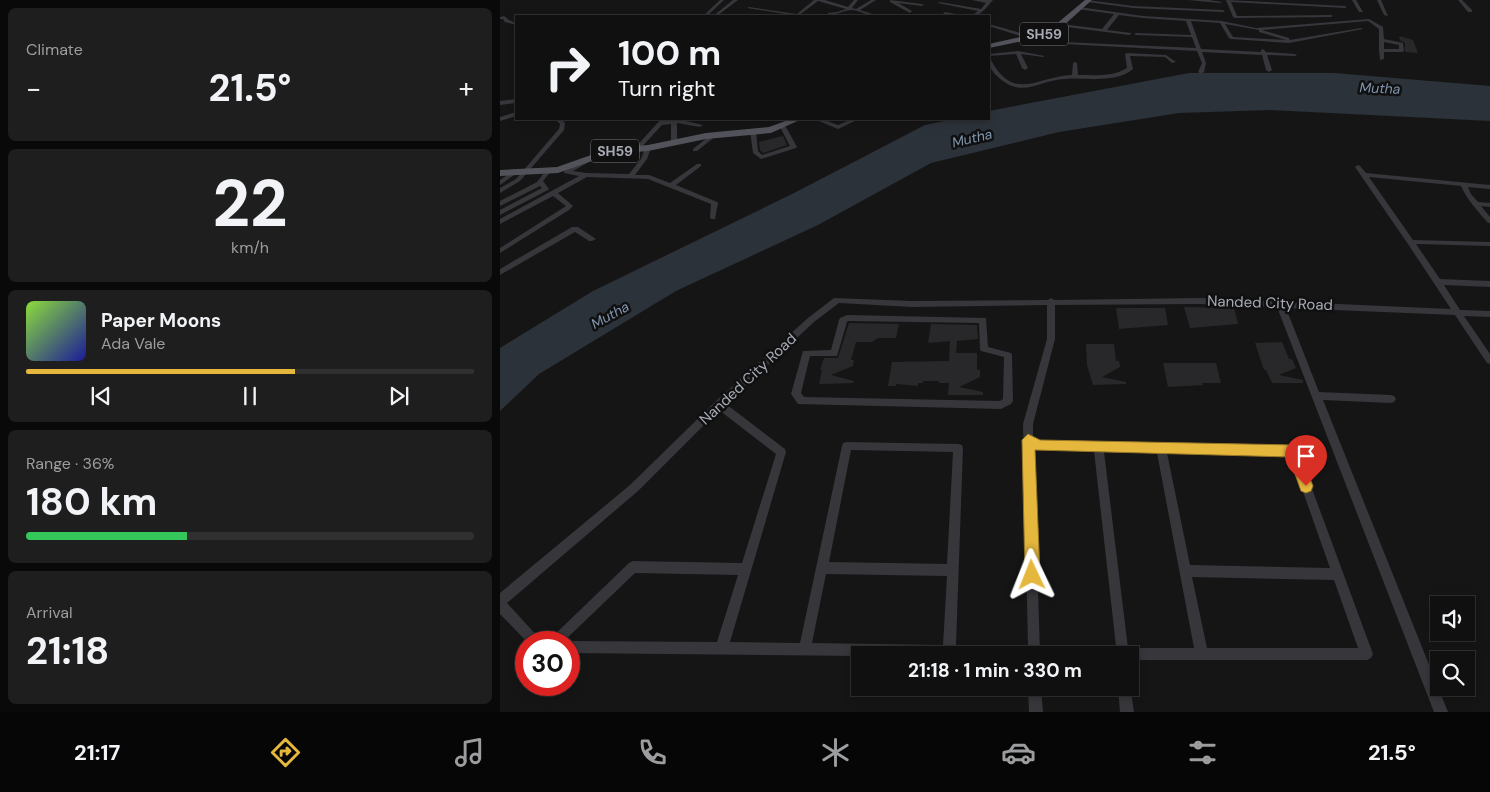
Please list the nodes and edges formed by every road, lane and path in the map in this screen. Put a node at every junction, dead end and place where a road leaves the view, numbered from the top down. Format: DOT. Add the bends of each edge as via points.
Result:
graph roads {
  1 [pos="722,0"];
  2 [pos="736,0"];
  3 [pos="818,0"];
  4 [pos="856,0"];
  5 [pos="874,0"];
  6 [pos="889,0"];
  7 [pos="974,0"];
  8 [pos="1089,0"];
  9 [pos="1190,0"];
  10 [pos="1228,0"];
  11 [pos="1354,0"];
  12 [pos="1379,0"];
  13 [pos="1460,0"];
  14 [pos="906,1"];
  15 [pos="990,1"];
  16 [pos="1124,2"];
  17 [pos="1220,2"];
  18 [pos="1261,2"];
  19 [pos="940,3"];
  20 [pos="770,5"];
  21 [pos="1345,7"];
  22 [pos="749,8"];
  23 [pos="849,8"];
  24 [pos="1079,8"];
  25 [pos="856,10"];
  26 [pos="982,10"];
  27 [pos="1361,11"];
  28 [pos="771,12"];
  29 [pos="910,12"];
  30 [pos="1223,12"];
  31 [pos="1470,12"];
  32 [pos="945,13"];
  33 [pos="830,14"];
  34 [pos="1117,14"];
  35 [pos="1195,14"];
  36 [pos="706,15"];
  37 [pos="716,15"];
  38 [pos="757,15"];
  39 [pos="791,15"];
  40 [pos="799,15"];
  41 [pos="874,15"];
  42 [pos="906,15"];
  43 [pos="954,15"];
  44 [pos="974,15"];
  45 [pos="1386,15"];
  46 [pos="1331,16"];
  47 [pos="1272,17"];
  48 [pos="500,18"];
  49 [pos="1188,20"];
  50 [pos="1196,20"];
  51 [pos="1222,22"];
  52 [pos="515,24"];
  53 [pos="990,25"];
  54 [pos="1062,25"];
  55 [pos="1361,29"];
  56 [pos="1103,31"];
  57 [pos="1255,32"];
  58 [pos="1044,34"];
  59 [pos="1129,34"];
  60 [pos="1136,34"];
  61 [pos="1194,36"];
  62 [pos="1029,37"];
  63 [pos="1381,40"];
  64 [pos="1258,41"];
  65 [pos="1289,42"];
  66 [pos="991,44"];
  67 [pos="1145,48"];
  68 [pos="1201,50"];
  69 [pos="1381,50"];
  70 [pos="1018,52"];
  71 [pos="1265,54"];
  72 [pos="990,55"];
  73 [pos="1144,55"];
  74 [pos="1295,55"];
  75 [pos="1042,56"];
  76 [pos="1382,59"];
  77 [pos="1174,62"];
  78 [pos="1075,63"];
  79 [pos="1025,68"];
  80 [pos="1270,70"];
  81 [pos="991,71"];
  82 [pos="1201,72"];
  83 [pos="1075,77"];
  84 [pos="515,101"];
  85 [pos="500,103"];
  86 [pos="515,114"];
  87 [pos="500,119"];
  88 [pos="559,120"];
  89 [pos="796,120"];
  90 [pos="820,120"];
  91 [pos="854,120"];
  92 [pos="663,121"];
  93 [pos="674,122"];
  94 [pos="700,125"];
  95 [pos="783,127"];
  96 [pos="749,132"];
  97 [pos="714,135"];
  98 [pos="674,142"];
  99 [pos="648,148"];
  100 [pos="636,150"];
  101 [pos="695,150"];
  102 [pos="593,158"];
  103 [pos="699,165"];
  104 [pos="1358,167"];
  105 [pos="549,170"];
  106 [pos="519,172"];
  107 [pos="500,173"];
  108 [pos="586,175"];
  109 [pos="1364,175"];
  110 [pos="630,177"];
  111 [pos="540,181"];
  112 [pos="500,183"];
  113 [pos="1463,184"];
  114 [pos="672,185"];
  115 [pos="1490,187"];
  116 [pos="500,191"];
  117 [pos="554,193"];
  118 [pos="500,197"];
  119 [pos="500,204"];
  120 [pos="1475,204"];
  121 [pos="1490,205"];
  122 [pos="500,213"];
  123 [pos="713,218"];
  124 [pos="1490,221"];
  125 [pos="500,222"];
  126 [pos="592,239"];
  127 [pos="1411,242"];
  128 [pos="1490,244"];
  129 [pos="500,251"];
  130 [pos="500,272"];
  131 [pos="1438,282"];
  132 [pos="1490,284"];
  133 [pos="1050,301"];
  134 [pos="916,304"];
  135 [pos="1280,304"];
  136 [pos="1458,312"];
  137 [pos="1490,314"];
  138 [pos="914,318"];
  139 [pos="1479,345"];
  140 [pos="1490,345"];
  141 [pos="1490,360"];
  142 [pos="1316,396"];
  143 [pos="1392,399"];
  144 [pos="719,404"];
  145 [pos="1028,440"];
  146 [pos="1098,447"];
  147 [pos="1161,448"];
  148 [pos="822,568"];
  149 [pos="746,569"];
  150 [pos="953,570"];
  151 [pos="1185,571"];
  152 [pos="1338,574"];
  153 [pos="500,603"];
  154 [pos="526,631"];
  155 [pos="566,631"];
  156 [pos="949,646"];
  157 [pos="1034,646"];
  158 [pos="1122,646"];
  159 [pos="580,647"];
  160 [pos="722,648"];
  161 [pos="805,649"];
  162 [pos="851,650"];
  163 [pos="1139,654"];
  164 [pos="1202,654"];
  165 [pos="1035,696"];
  166 [pos="1126,696"];
  167 [pos="1036,712"];
  168 [pos="1127,712"];
  169 [pos="1441,712"];
  1 -- 36 [label="street"];
  2 -- 37 [label="street"];
  3 -- 23 [label="street"];
  3 -- 40 [label="street"];
  4 -- 23 [label="street"];
  5 -- 25 [label="street"];
  6 -- 14 [label="street"];
  6 -- 29 [label="street"];
  7 -- 15 [label="street"];
  8 -- 16 [label="street"];
  8 -- 24 [label="main road, SH59"];
  9 -- 17 [label="street"];
  10 -- 18 [label="street"];
  10 -- 47 [label="street" via="1235,17"];
  11 -- 27 [label="street"];
  12 -- 45 [label="street"];
  13 -- 31 [label="street"];
  14 -- 29 [label="street"];
  14 -- 29 [label="street" via="922,5"];
  15 -- 26 [label="street"];
  16 -- 30 [label="street"];
  18 -- 21 [label="street"];
  18 -- 47 [label="street"];
  19 -- 26 [label="street"];
  20 -- 28 [label="street"];
  22 -- 28 [label="street"];
  23 -- 25 [label="street"];
  23 -- 33 [label="street"];
  24 -- 34 [label="street"];
  24 -- 54 [label="main road, SH59"];
  25 -- 41 [label="street"];
  26 -- 44 [label="street"];
  28 -- 38 [label="street"];
  28 -- 39 [label="street"];
  29 -- 42 [label="street"];
  32 -- 43 [label="street"];
  34 -- 49 [label="street"];
  34 -- 56 [label="street"];
  35 -- 50 [label="street"];
  46 -- 47 [label="street"];
  48 -- 52 [label="street"];
  49 -- 50 [label="street"];
  49 -- 61 [label="street"];
  50 -- 51 [label="street"];
  51 -- 57 [label="street"];
  51 -- 64 [label="street" via="1231,38"];
  53 -- 62 [label="street"];
  54 -- 56 [label="street"];
  54 -- 58 [label="main road, SH59"];
  55 -- 65 [label="street"];
  56 -- 59 [label="street"];
  57 -- 63 [label="street" via="1366,20 1380,27"];
  57 -- 64 [label="street"];
  57 -- 65 [label="street"];
  58 -- 62 [label="main road, SH59"];
  58 -- 67 [label="street" via="1060,43"];
  60 -- 61 [label="street"];
  61 -- 68 [label="street"];
  62 -- 66 [label="main road, SH59"];
  63 -- 69 [label="street"];
  63 -- 69 [label="street" via="1401,44 1402,51"];
  64 -- 65 [label="street"];
  64 -- 71 [label="street"];
  67 -- 68 [label="street"];
  67 -- 73 [label="street"];
  68 -- 71 [label="street"];
  68 -- 82 [label="street" via="1204,63"];
  69 -- 76 [label="street"];
  70 -- 72 [label="street"];
  70 -- 75 [label="street"];
  70 -- 79 [label="street"];
  71 -- 74 [label="street"];
  71 -- 80 [label="street"];
  73 -- 77 [label="street" via="1166,56"];
  73 -- 83 [label="street" via="1126,55 1130,70 1126,73"];
  78 -- 83 [label="street"];
  81 -- 83 [label="street" via="1022,87 1056,78"];
  84 -- 85 [label="street"];
  86 -- 87 [label="street"];
  88 -- 106 [label="street" via="563,124 562,129"];
  89 -- 95 [label="main road, SH59"];
  90 -- 91 [label="street" via="838,127"];
  92 -- 93 [label="street"];
  92 -- 100 [label="street"];
  93 -- 94 [label="street"];
  93 -- 98 [label="street"];
  95 -- 96 [label="main road, SH59"];
  95 -- 96 [label="street" via="794,148 761,157 755,152"];
  96 -- 97 [label="main road, SH59"];
  97 -- 98 [label="main road, SH59"];
  97 -- 101 [label="street"];
  98 -- 99 [label="main road, SH59"];
  99 -- 100 [label="main road, SH59"];
  99 -- 110 [label="street"];
  100 -- 102 [label="main road, SH59" via="611,151"];
  102 -- 105 [label="main road, SH59"];
  102 -- 108 [label="street" via="566,172"];
  103 -- 114 [label="street"];
  104 -- 109 [label="street"];
  105 -- 106 [label="main road, SH59"];
  105 -- 111 [label="street"];
  106 -- 107 [label="main road, SH59"];
  106 -- 112 [label="street"];
  106 -- 116 [label="street" via="518,180"];
  108 -- 110 [label="street"];
  108 -- 117 [label="street"];
  109 -- 113 [label="street"];
  109 -- 127 [label="street"];
  110 -- 114 [label="street" via="649,177"];
  111 -- 118 [label="street"];
  111 -- 119 [label="street"];
  111 -- 122 [label="street" via="546,189"];
  113 -- 115 [label="street"];
  113 -- 120 [label="street"];
  114 -- 123 [label="street" via="715,203"];
  117 -- 125 [label="street"];
  117 -- 129 [label="street" via="570,206"];
  120 -- 121 [label="street"];
  120 -- 124 [label="street"];
  126 -- 130 [label="street" via="575,229"];
  127 -- 128 [label="street"];
  127 -- 131 [label="street"];
  131 -- 132 [label="street"];
  131 -- 136 [label="street"];
  133 -- 134 [label="street, Nanded City Road"];
  133 -- 135 [label="street, Nanded City Road"];
  133 -- 145 [label="street" via="1051,339 1028,424"];
  134 -- 138 [label="street"];
  134 -- 144 [label="street, Nanded City Road" via="837,300"];
  135 -- 136 [label="street, Nanded City Road"];
  135 -- 142 [label="street"];
  136 -- 137 [label="street, Nanded City Road"];
  136 -- 139 [label="street"];
  138 -- 138 [label="street" via="983,320 984,349 1008,355 1009,398 1006,404 830,402 801,401 797,397 806,354 834,354 844,319"];
  139 -- 140 [label="street"];
  139 -- 141 [label="street"];
  142 -- 143 [label="street"];
  142 -- 169 [label="street"];
  144 -- 149 [label="street" via="781,452"];
  144 -- 153 [label="street, Nanded City Road" via="634,488"];
  145 -- 146 [label="street" via="1038,446"];
  145 -- 157 [label="street"];
  146 -- 147 [label="street"];
  146 -- 158 [label="street"];
  147 -- 151 [label="street"];
  147 -- 152 [label="street" via="1294,451"];
  148 -- 150 [label="street"];
  148 -- 150 [label="street" via="847,446 958,448"];
  148 -- 161 [label="street"];
  149 -- 155 [label="street" via="633,567"];
  149 -- 160 [label="street"];
  150 -- 156 [label="street"];
  151 -- 152 [label="street"];
  151 -- 164 [label="street"];
  152 -- 164 [label="street" via="1367,654"];
  153 -- 154 [label="street"];
  159 -- 160 [label="street"];
  160 -- 161 [label="street"];
  161 -- 162 [label="street"];
  163 -- 164 [label="street"];
  165 -- 167 [label="street"];
  166 -- 168 [label="street"];
}
